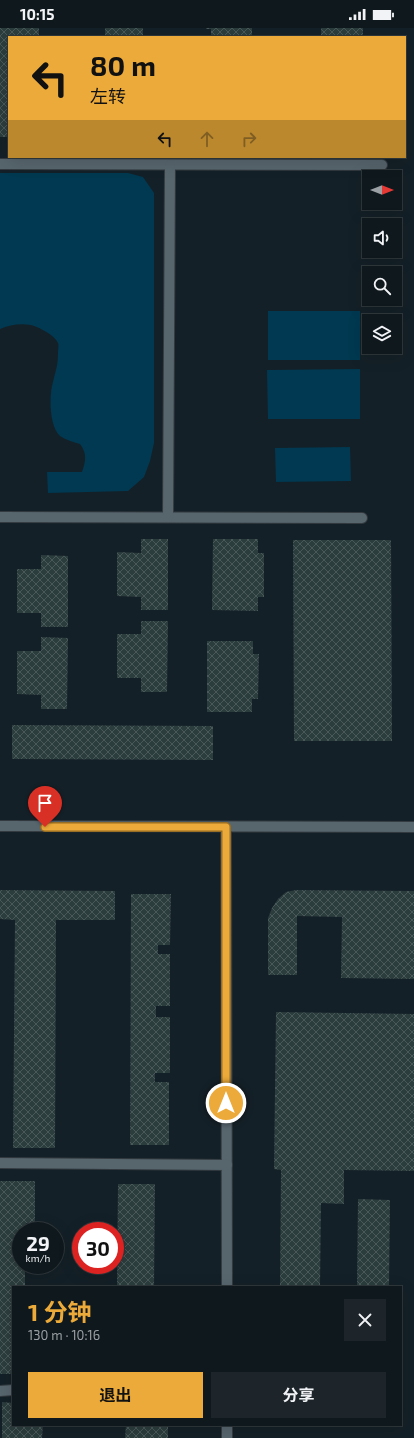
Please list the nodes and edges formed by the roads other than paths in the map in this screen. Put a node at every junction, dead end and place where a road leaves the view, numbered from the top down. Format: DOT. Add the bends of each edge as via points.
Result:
graph roads {
  1 [pos="0,164"];
  2 [pos="170,165"];
  3 [pos="382,165"];
  4 [pos="0,517"];
  5 [pos="168,517"];
  6 [pos="362,518"];
  7 [pos="0,826"];
  8 [pos="226,827"];
  9 [pos="414,827"];
  10 [pos="0,1163"];
  11 [pos="227,1165"];
  12 [pos="227,1286"];
  13 [pos="12,1390"];
  14 [pos="0,1391"];
  15 [pos="227,1426"];
  16 [pos="227,1438"];
  1 -- 2 [label="street"];
  2 -- 3 [label="street"];
  2 -- 5 [label="street"];
  4 -- 5 [label="street"];
  5 -- 6 [label="street"];
  7 -- 8 [label="street"];
  8 -- 9 [label="street"];
  8 -- 11 [label="street"];
  10 -- 11 [label="street"];
  11 -- 12 [label="street"];
  13 -- 14 [label="street"];
  15 -- 16 [label="street"];
}
